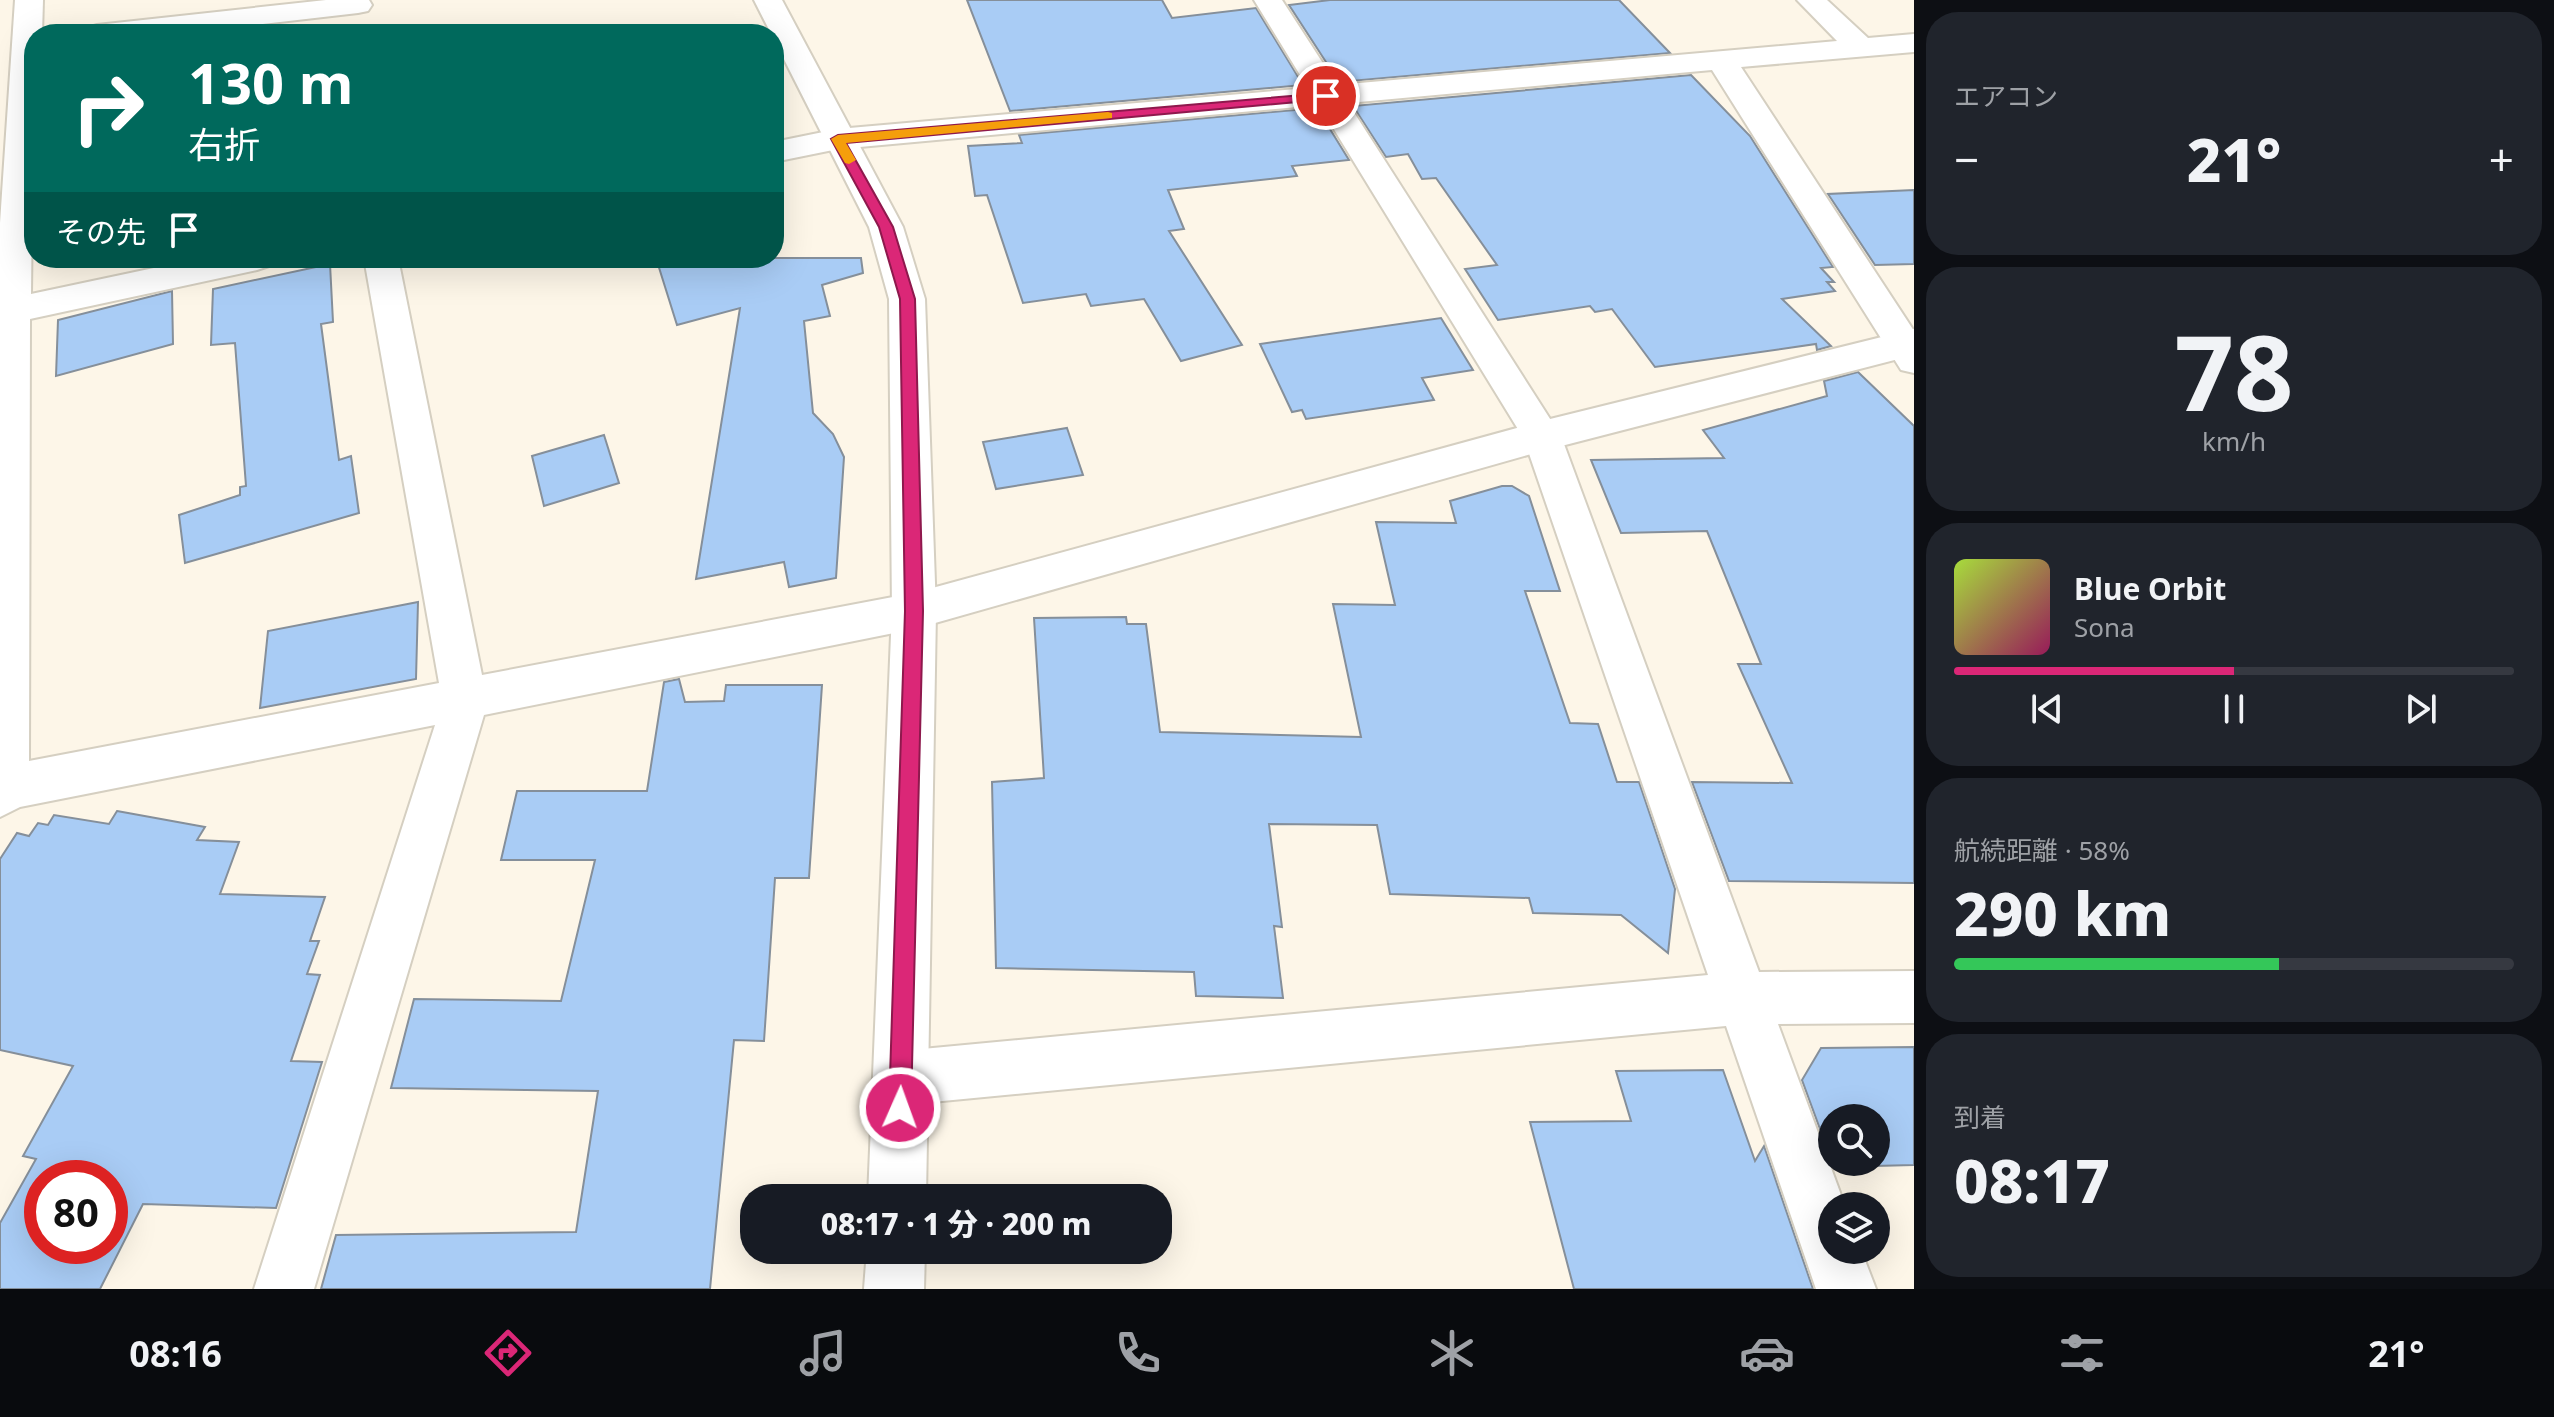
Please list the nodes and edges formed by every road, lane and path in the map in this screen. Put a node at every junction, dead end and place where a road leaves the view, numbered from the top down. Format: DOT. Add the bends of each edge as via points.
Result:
graph roads {
  1 [pos="29,0"];
  2 [pos="768,0"];
  3 [pos="1268,0"];
  4 [pos="1811,0"];
  5 [pos="359,13"];
  6 [pos="25,24"];
  7 [pos="222,24"];
  8 [pos="780,24"];
  9 [pos="784,32"];
  10 [pos="21,43"];
  11 [pos="1914,43"];
  12 [pos="1860,47"];
  13 [pos="1721,60"];
  14 [pos="1326,96"];
  15 [pos="838,139"];
  16 [pos="784,150"];
  17 [pos="211,268"];
  18 [pos="383,268"];
  19 [pos="6,312"];
  20 [pos="1910,348"];
  21 [pos="1542,436"];
  22 [pos="914,611"];
  23 [pos="465,701"];
  24 [pos="2,791"];
  25 [pos="1914,997"];
  26 [pos="1745,998"];
  27 [pos="901,1078"];
  28 [pos="897,1184"];
  29 [pos="1818,1209"];
  30 [pos="895,1264"];
  31 [pos="1837,1264"];
  32 [pos="284,1289"];
  33 [pos="894,1289"];
  34 [pos="1846,1289"];
  1 -- 6 [label="main road"];
  2 -- 8 [label="main road"];
  3 -- 14 [label="main road"];
  4 -- 12 [label="main road"];
  5 -- 7 [label="main road"];
  9 -- 15 [label="main road"];
  10 -- 19 [label="main road"];
  11 -- 12 [label="main road"];
  12 -- 13 [label="main road"];
  13 -- 14 [label="main road"];
  13 -- 20 [label="main road"];
  14 -- 15 [label="main road"];
  14 -- 21 [label="main road"];
  15 -- 16 [label="main road"];
  15 -- 22 [label="main road" via="886,227 907,299"];
  17 -- 19 [label="main road"];
  18 -- 23 [label="main road"];
  19 -- 24 [label="main road"];
  20 -- 21 [label="main road"];
  21 -- 22 [label="main road"];
  21 -- 26 [label="main road"];
  22 -- 23 [label="main road"];
  22 -- 27 [label="main road"];
  23 -- 24 [label="main road"];
  23 -- 32 [label="main road"];
  25 -- 26 [label="main road"];
  26 -- 27 [label="main road"];
  26 -- 29 [label="main road"];
  27 -- 28 [label="main road"];
  30 -- 33 [label="main road"];
  31 -- 34 [label="main road"];
}
